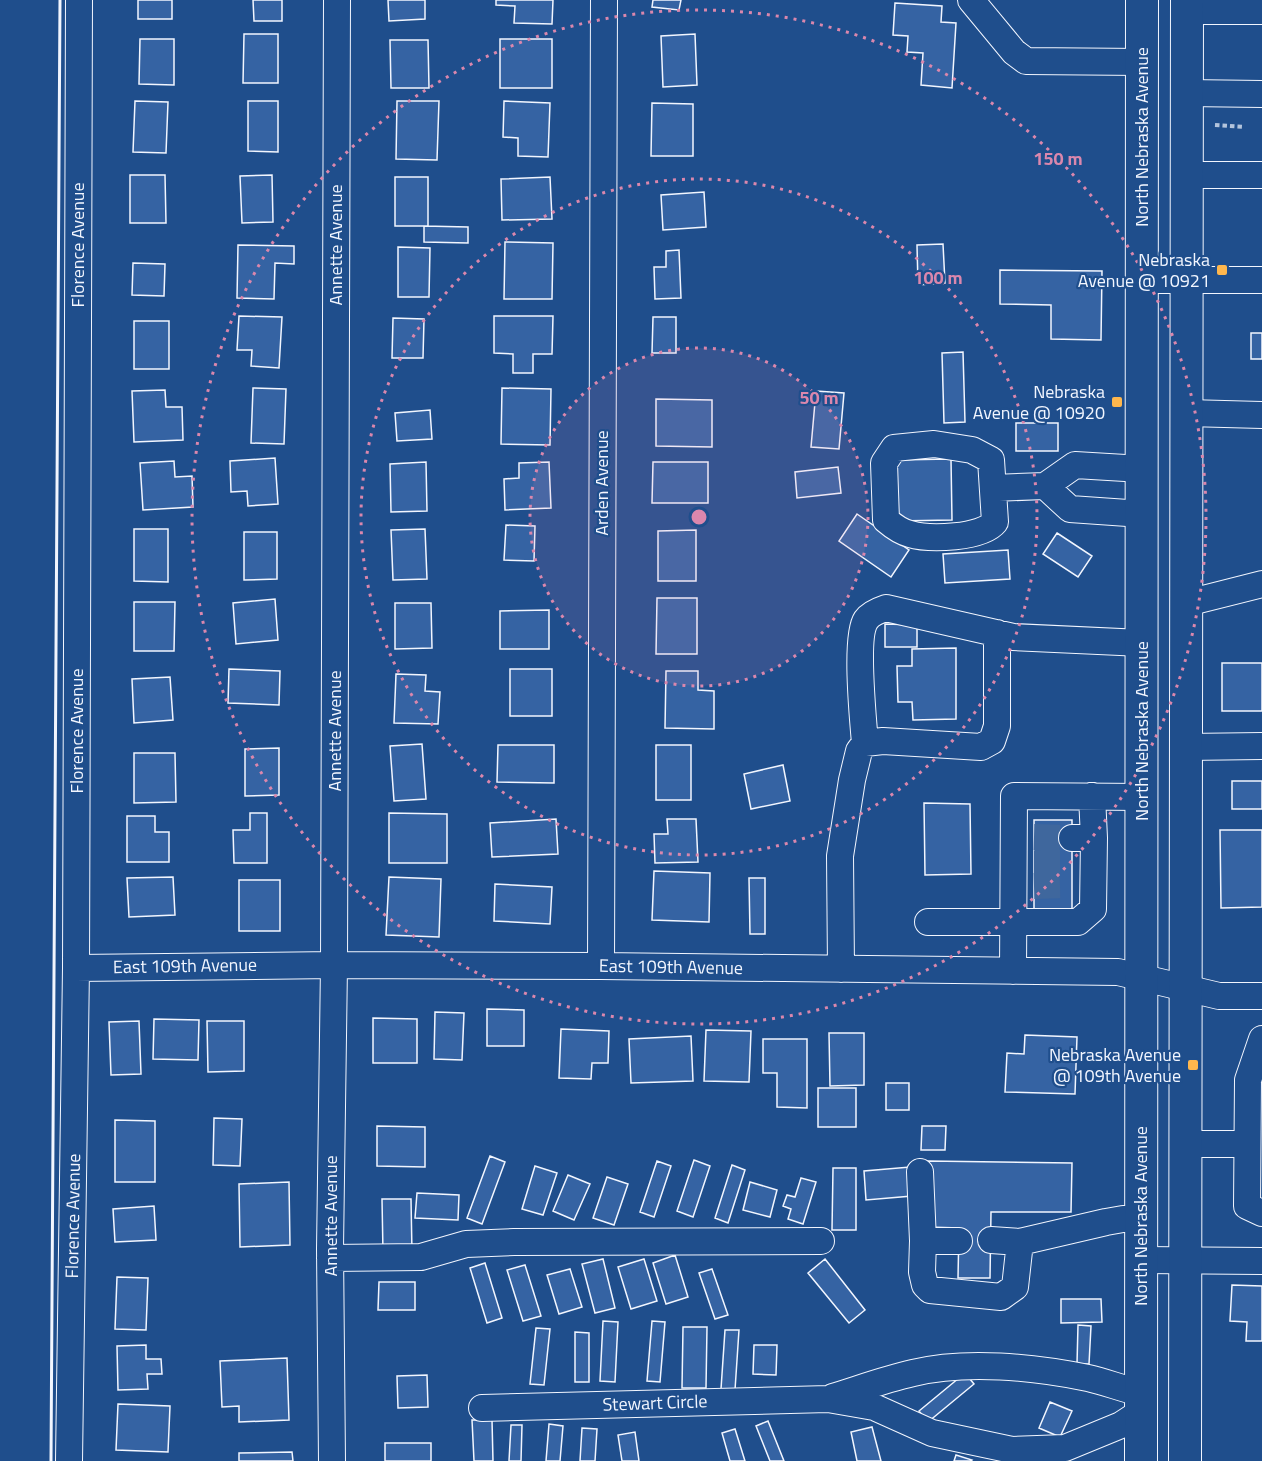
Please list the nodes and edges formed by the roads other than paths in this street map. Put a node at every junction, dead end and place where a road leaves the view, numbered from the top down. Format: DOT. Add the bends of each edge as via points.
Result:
graph roads {
  1 [pos="79,0"];
  2 [pos="337,0"];
  3 [pos="604,0"];
  4 [pos="971,0"];
  5 [pos="1142,0"];
  6 [pos="1187,6"];
  7 [pos="1262,11"];
  8 [pos="1142,62"];
  9 [pos="1187,93"];
  10 [pos="1262,94"];
  11 [pos="1187,175"];
  12 [pos="1262,175"];
  13 [pos="1143,280"];
  14 [pos="1187,280"];
  15 [pos="1262,280"];
  16 [pos="1187,413"];
  17 [pos="1262,415"];
  18 [pos="1142,469"];
  19 [pos="1045,486"];
  20 [pos="993,488"];
  21 [pos="1142,514"];
  22 [pos="1262,584"];
  23 [pos="1142,603"];
  24 [pos="1187,603"];
  25 [pos="997,633"];
  26 [pos="1142,643"];
  27 [pos="865,743"];
  28 [pos="1262,746"];
  29 [pos="1186,747"];
  30 [pos="1092,796"];
  31 [pos="1142,797"];
  32 [pos="928,922"];
  33 [pos="1013,923"];
  34 [pos="334,965"];
  35 [pos="601,966"];
  36 [pos="76,968"];
  37 [pos="841,969"];
  38 [pos="1013,971"];
  39 [pos="1142,979"];
  40 [pos="1186,990"];
  41 [pos="1262,996"];
  42 [pos="1262,1039"];
  43 [pos="1186,1144"];
  44 [pos="1247,1144"];
  45 [pos="920,1172"];
  46 [pos="1262,1213"];
  47 [pos="1142,1219"];
  48 [pos="923,1240"];
  49 [pos="959,1240"];
  50 [pos="991,1240"];
  51 [pos="821,1241"];
  52 [pos="1020,1242"];
  53 [pos="330,1258"];
  54 [pos="1141,1260"];
  55 [pos="1186,1260"];
  56 [pos="1262,1262"];
  57 [pos="828,1399"];
  58 [pos="1141,1402"];
  59 [pos="482,1408"];
  60 [pos="69,1461"];
  61 [pos="332,1461"];
  62 [pos="1141,1461"];
  63 [pos="1185,1461"];
  1 -- 36 [label="street, Florence Avenue"];
  2 -- 34 [label="street, Annette Avenue"];
  3 -- 35 [label="street, Arden Avenue"];
  4 -- 8 [label="street" via="1026,61"];
  5 -- 8 [label="main road, North Nebraska Avenue"];
  6 -- 7 [label="street"];
  6 -- 9 [label="main road"];
  8 -- 13 [label="main road, North Nebraska Avenue"];
  9 -- 10 [label="street"];
  9 -- 11 [label="main road"];
  11 -- 12 [label="street"];
  11 -- 14 [label="main road"];
  13 -- 14 [label="street"];
  13 -- 18 [label="main road, North Nebraska Avenue"];
  14 -- 15 [label="street"];
  14 -- 16 [label="main road"];
  16 -- 17 [label="street"];
  16 -- 24 [label="main road"];
  18 -- 19 [label="street" via="1075,465"];
  18 -- 21 [label="main road, North Nebraska Avenue"];
  19 -- 20 [label="street"];
  19 -- 21 [label="street" via="1070,509"];
  20 -- 20 [label="street" via="991,460 972,450 934,444 894,448 884,463 886,520 909,534 937,538 991,528 995,522"];
  21 -- 23 [label="main road, North Nebraska Avenue"];
  22 -- 24 [label="street"];
  23 -- 24 [label="main road"];
  23 -- 26 [label="main road, North Nebraska Avenue"];
  24 -- 29 [label="main road"];
  25 -- 26 [label="street"];
  25 -- 27 [label="street" via="997,726 992,741 981,747"];
  25 -- 27 [label="street" via="886,608 866,619 860,684"];
  26 -- 31 [label="main road, North Nebraska Avenue"];
  27 -- 37 [label="street" via="859,751 852,780 840,856"];
  28 -- 29 [label="street"];
  29 -- 40 [label="main road"];
  30 -- 31 [label="street"];
  30 -- 33 [label="street" via="1083,862 1093,909 1078,922"];
  30 -- 33 [label="street" via="1014,796 1023,862"];
  31 -- 39 [label="main road, North Nebraska Avenue"];
  32 -- 33 [label="street"];
  33 -- 38 [label="street"];
  34 -- 35 [label="street, East 109th Avenue"];
  34 -- 36 [label="street, East 109th Avenue"];
  34 -- 53 [label="street, Annette Avenue"];
  35 -- 37 [label="street, East 109th Avenue"];
  36 -- 60 [label="street, Florence Avenue"];
  37 -- 38 [label="street, East 109th Avenue"];
  38 -- 39 [label="street, East 109th Avenue" via="1118,972"];
  39 -- 40 [label="street, East 109th Avenue"];
  39 -- 47 [label="main road, North Nebraska Avenue"];
  40 -- 41 [label="street, East 109th Avenue" via="1219,996"];
  40 -- 43 [label="main road"];
  42 -- 44 [label="street" via="1248,1080"];
  43 -- 44 [label="street"];
  43 -- 55 [label="main road"];
  44 -- 46 [label="street" via="1247,1206"];
  45 -- 48 [label="street"];
  47 -- 52 [label="street" via="1106,1222"];
  47 -- 54 [label="main road, North Nebraska Avenue"];
  48 -- 49 [label="street"];
  48 -- 52 [label="street" via="922,1272 930,1290 1001,1297 1015,1287"];
  50 -- 52 [label="street"];
  51 -- 53 [label="street" via="514,1242 465,1244 421,1257"];
  53 -- 61 [label="street, Annette Avenue"];
  54 -- 55 [label="street"];
  54 -- 58 [label="main road, North Nebraska Avenue"];
  55 -- 56 [label="street"];
  55 -- 63 [label="main road"];
  57 -- 58 [label="street, Stewart Circle" via="913,1372 986,1367 1089,1378 1121,1389"];
  57 -- 58 [label="street, Stewart Circle" via="874,1407 932,1433 1012,1450 1065,1448 1121,1425"];
  57 -- 59 [label="street, Stewart Circle"];
  58 -- 62 [label="main road, North Nebraska Avenue"];
}
